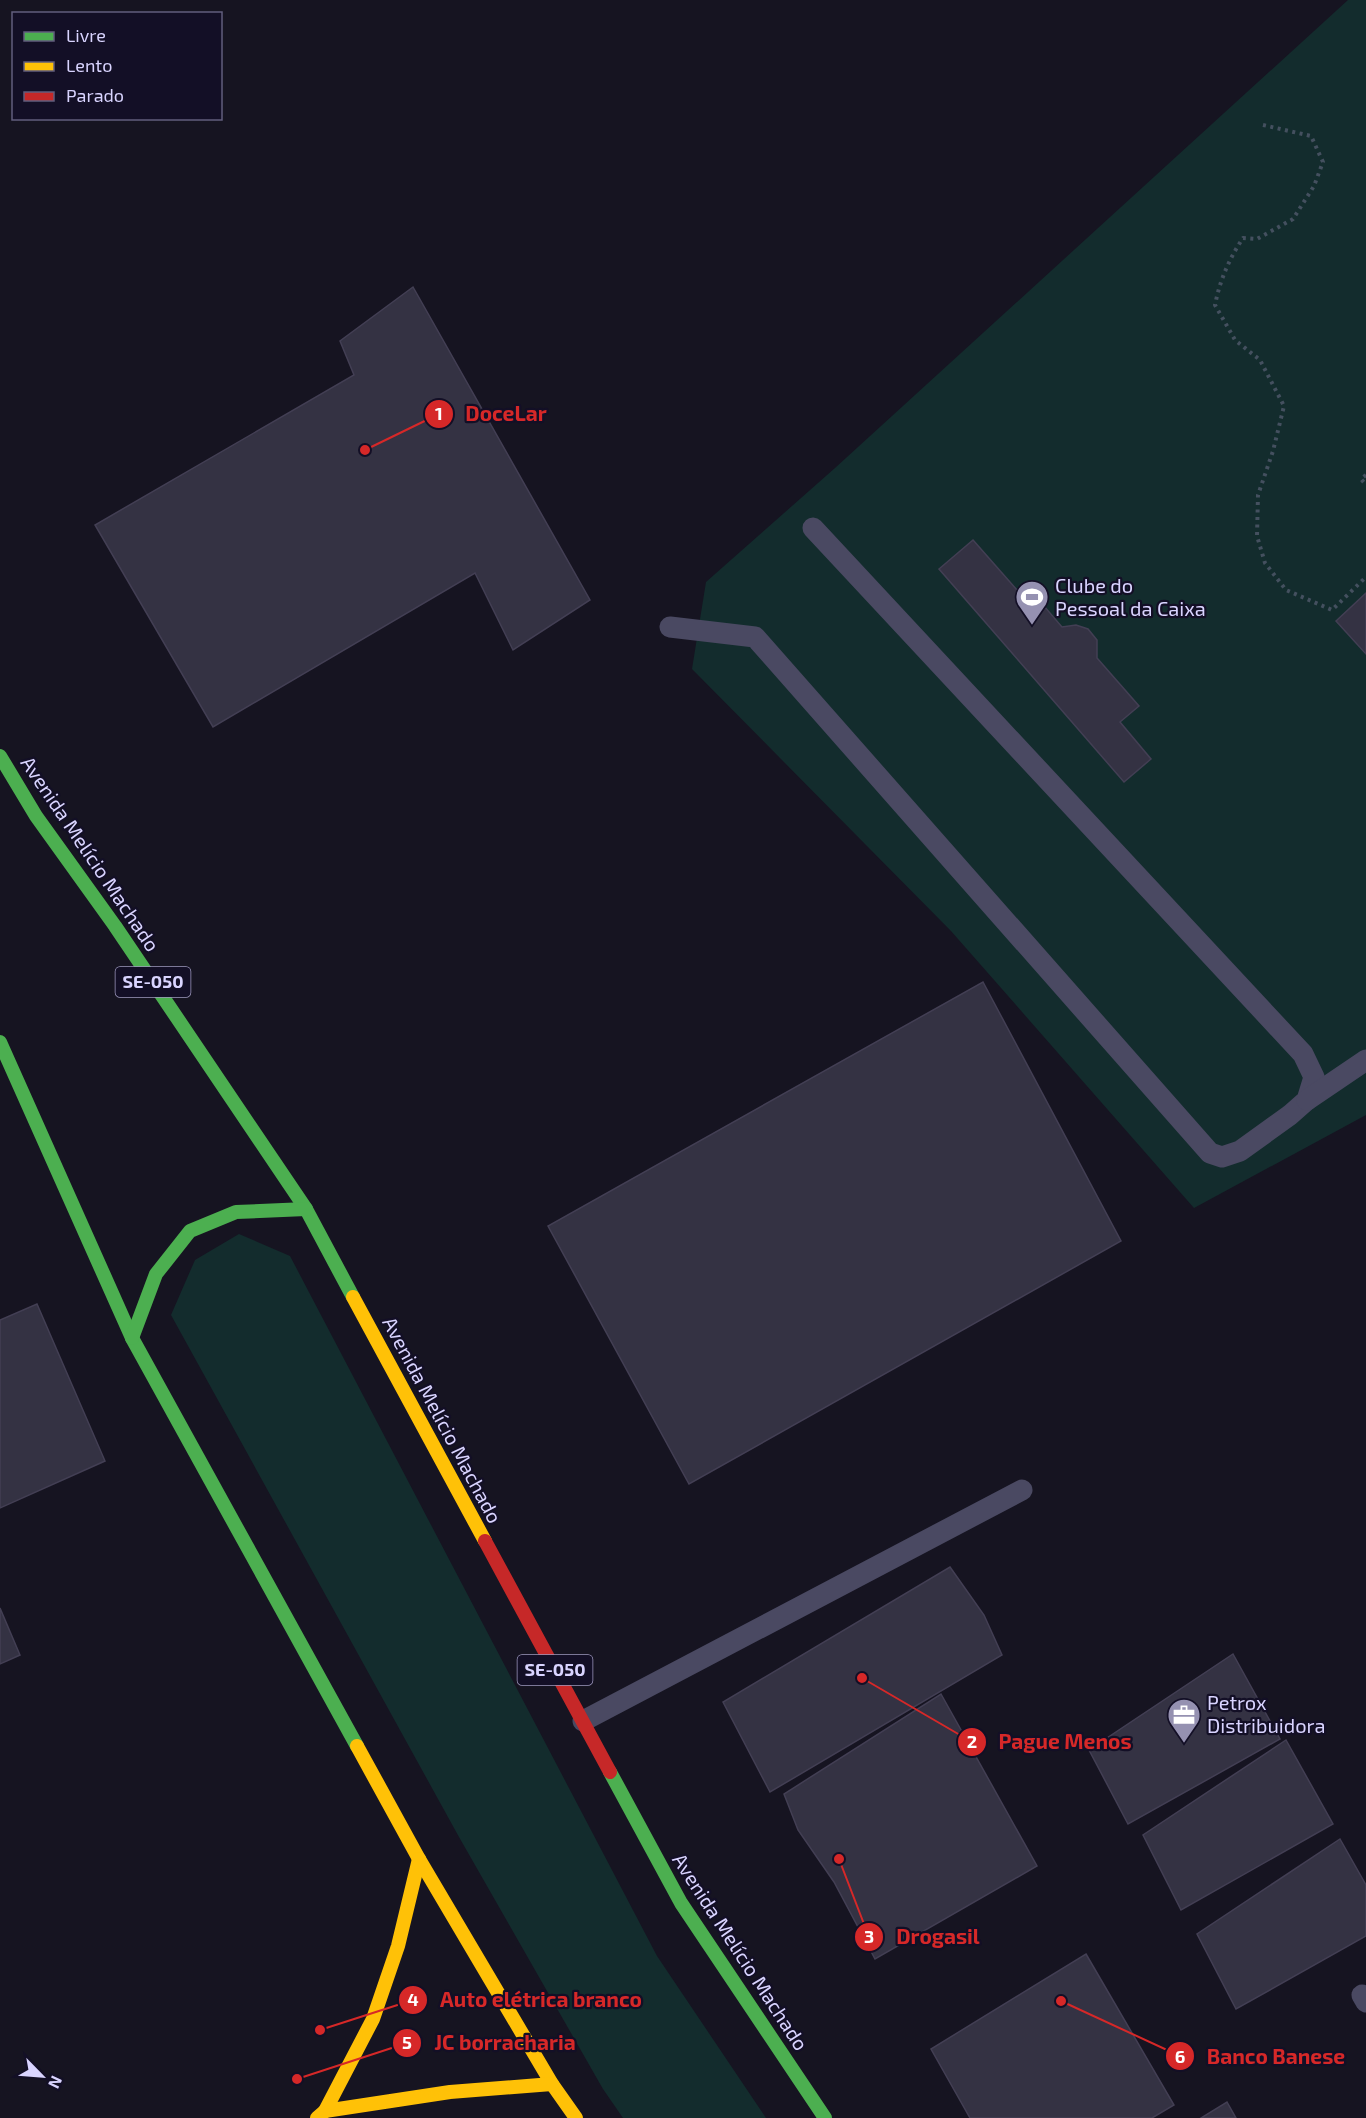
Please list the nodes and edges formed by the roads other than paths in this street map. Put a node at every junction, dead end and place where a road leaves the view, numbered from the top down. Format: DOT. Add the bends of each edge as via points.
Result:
graph roads {
  1 [pos="813,528"];
  2 [pos="670,627"];
  3 [pos="0,756"];
  4 [pos="0,1042"];
  5 [pos="1366,1060"];
  6 [pos="1307,1100"];
  7 [pos="306,1209"];
  8 [pos="132,1338"];
  9 [pos="1022,1490"];
  10 [pos="583,1721"];
  11 [pos="418,1859"];
  12 [pos="552,2084"];
  13 [pos="321,2114"];
  14 [pos="576,2118"];
  15 [pos="825,2118"];
  1 -- 6 [label="lane" via="1303,1054 1314,1077"];
  2 -- 6 [label="lane" via="754,637 1210,1153 1222,1157 1240,1151"];
  3 -- 7 [label="main road, Avenida Melício Machado / SE-050" via="36,816"];
  4 -- 8 [label="main road"];
  5 -- 6 [label="lane"];
  7 -- 8 [label="main road" via="236,1212 190,1231 156,1274"];
  7 -- 10 [label="main road, Avenida Melício Machado / SE-050"];
  8 -- 11 [label="main road"];
  9 -- 10 [label="lane"];
  10 -- 15 [label="main road, Avenida Melício Machado / SE-050" via="681,1903"];
  11 -- 12 [label="main road"];
  11 -- 13 [label="main road" via="398,1946 373,2019"];
  12 -- 13 [label="main road" via="450,2092"];
  12 -- 14 [label="main road"];
}
